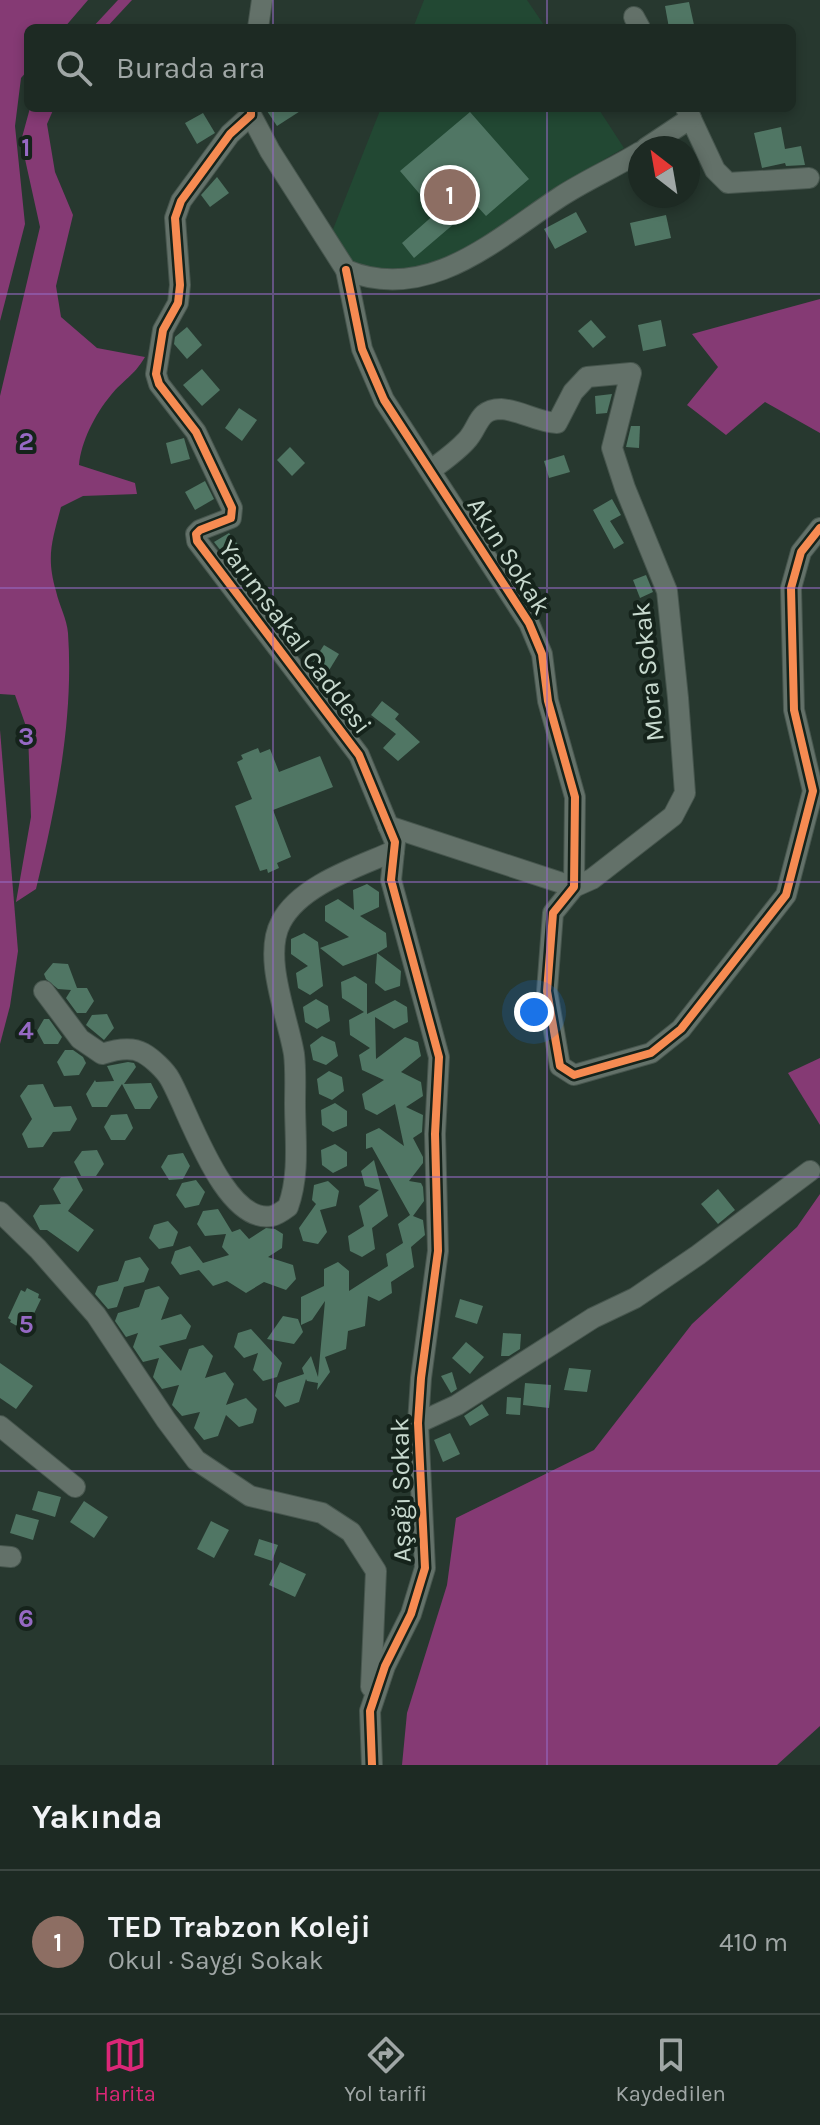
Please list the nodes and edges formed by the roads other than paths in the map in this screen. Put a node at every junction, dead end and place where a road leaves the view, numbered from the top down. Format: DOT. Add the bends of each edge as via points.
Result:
graph roads {
  1 [pos="262,0"];
  2 [pos="259,24"];
  3 [pos="250,112"];
  4 [pos="251,112"];
  5 [pos="688,113"];
  6 [pos="660,136"];
  7 [pos="628,158"];
  8 [pos="809,178"];
  9 [pos="346,270"];
  10 [pos="431,470"];
  11 [pos="820,528"];
  12 [pos="388,826"];
  13 [pos="394,851"];
  14 [pos="574,887"];
  15 [pos="44,991"];
  16 [pos="436,1109"];
  17 [pos="810,1171"];
  18 [pos="0,1212"];
  19 [pos="418,1423"];
  20 [pos="0,1426"];
  21 [pos="75,1487"];
  22 [pos="370,1711"];
  23 [pos="372,1765"];
  1 -- 2 [label="street"];
  3 -- 12 [label="street, Yarımsakal Caddesi" via="181,201 175,218 178,303 163,330 156,374 196,432 232,508 231,518 200,530 197,541 359,755"];
  4 -- 9 [label="street" via="270,151"];
  5 -- 6 [label="street"];
  5 -- 8 [label="street" via="715,170 728,183"];
  7 -- 9 [label="street" via="449,268 385,281"];
  9 -- 10 [label="street, Akın Sokak" via="362,349 384,400"];
  10 -- 14 [label="street, Akın Sokak" via="529,623 542,654 548,701 575,797"];
  10 -- 14 [label="street, Mora Sokak" via="469,438 479,417 489,410 557,423 587,377 631,373 612,448 667,591 685,793 673,816"];
  11 -- 14 [label="street" via="801,552 791,588 794,710 813,791 786,895 681,1029 651,1053 574,1075 560,1066 547,991 553,913"];
  12 -- 13 [label="street, Yarımsakal Caddesi"];
  12 -- 14 [label="street"];
  13 -- 15 [label="street" via="322,882 281,920 274,940 294,1055 296,1176 288,1207 271,1216 245,1211 227,1191 168,1075 142,1051 102,1054 80,1039"];
  13 -- 16 [label="street, Yarımsakal Caddesi" via="391,880 439,1057"];
  16 -- 19 [label="street, Aşağı Sokak" via="438,1251"];
  17 -- 19 [label="street, Aşağı Sokak" via="635,1298"];
  18 -- 22 [label="street" via="96,1315 196,1460 250,1496 322,1513 351,1532 376,1571"];
  19 -- 22 [label="street, Aşağı Sokak" via="425,1568"];
  20 -- 21 [label="street"];
  22 -- 23 [label="street, Aşağı Sokak"];
}
